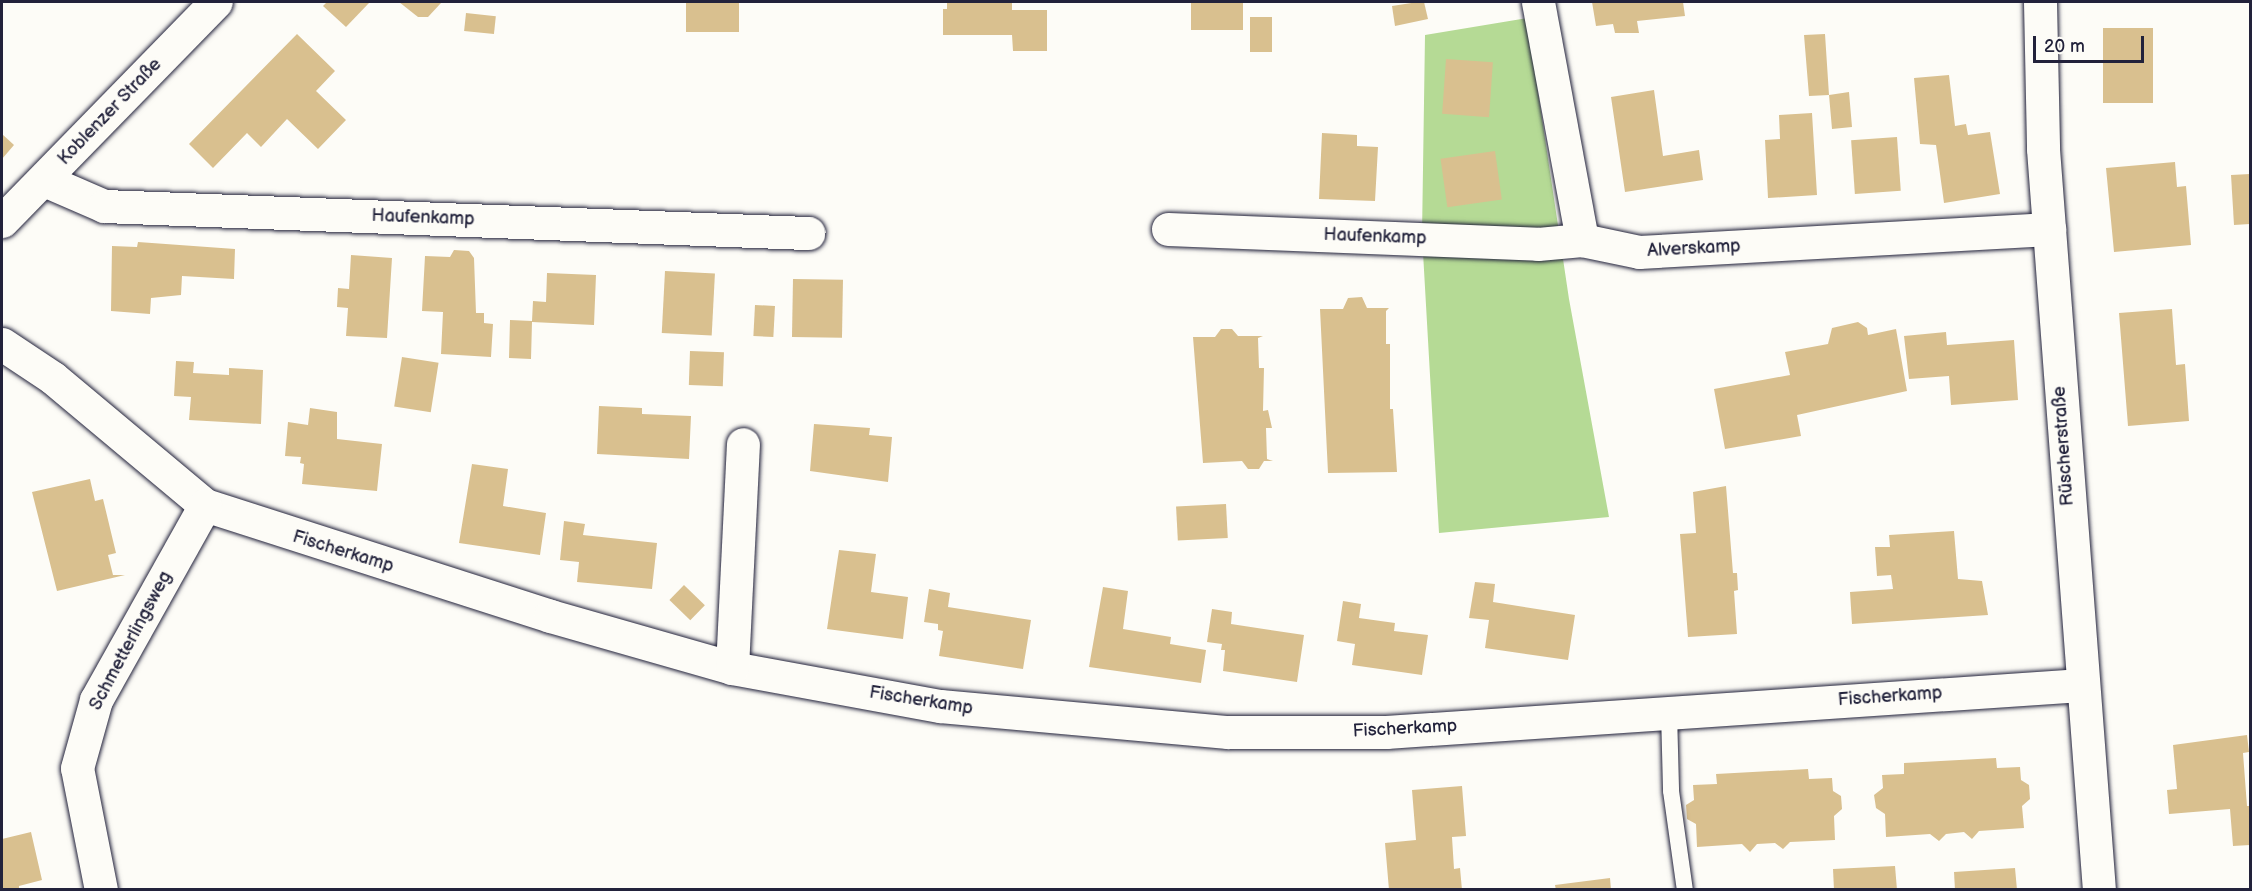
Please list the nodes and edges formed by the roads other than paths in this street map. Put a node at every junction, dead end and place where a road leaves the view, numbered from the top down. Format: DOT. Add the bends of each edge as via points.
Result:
graph roads {
  1 [pos="216,2"];
  2 [pos="1538,2"];
  3 [pos="2040,2"];
  4 [pos="44,180"];
  5 [pos="2,221"];
  6 [pos="1168,229"];
  7 [pos="2049,229"];
  8 [pos="808,233"];
  9 [pos="1582,240"];
  10 [pos="2,344"];
  11 [pos="743,444"];
  12 [pos="205,506"];
  13 [pos="732,668"];
  14 [pos="2081,685"];
  15 [pos="1669,712"];
  16 [pos="101,890"];
  17 [pos="1685,890"];
  18 [pos="2099,890"];
  1 -- 4 [label="street, Koblenzer Straße"];
  2 -- 9 [label="street"];
  3 -- 7 [label="street, Rüscherstraße"];
  4 -- 5 [label="street, Koblenzer Straße"];
  4 -- 8 [label="street, Haufenkamp" via="104,206"];
  6 -- 9 [label="street, Haufenkamp" via="1538,244"];
  7 -- 9 [label="street, Alverskamp" via="1639,252"];
  7 -- 14 [label="street, Rüscherstraße"];
  10 -- 12 [label="street, Fischerkamp" via="53,378"];
  11 -- 13 [label="street"];
  12 -- 13 [label="street, Fischerkamp" via="495,599"];
  12 -- 16 [label="street, Schmetterlingsweg" via="96,700 77,768"];
  13 -- 15 [label="street, Fischerkamp" via="940,706 1228,732 1386,732"];
  14 -- 15 [label="street, Fischerkamp"];
  14 -- 18 [label="street, Rüscherstraße"];
  15 -- 17 [label="lane" via="1671,791"];
}
